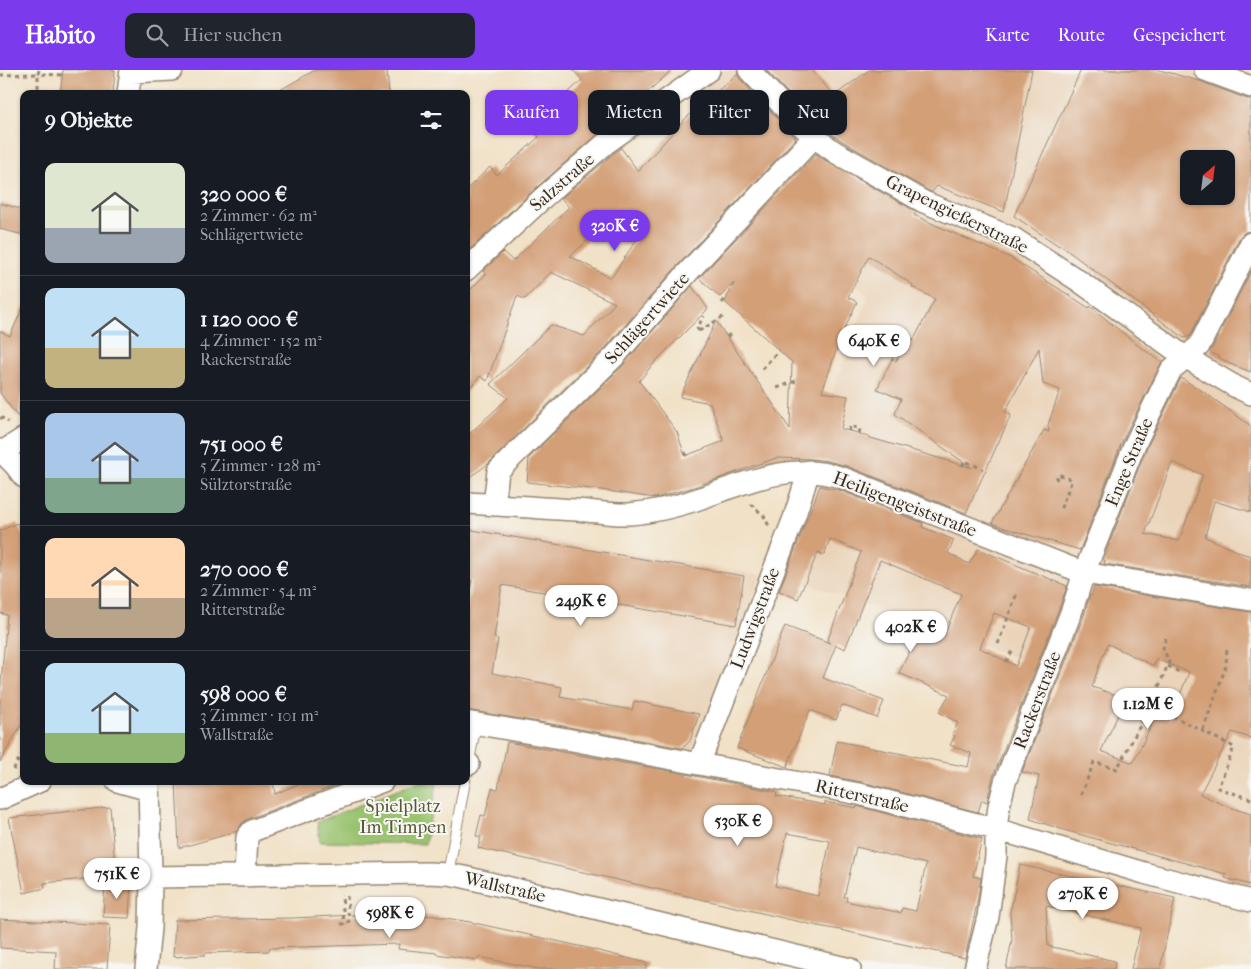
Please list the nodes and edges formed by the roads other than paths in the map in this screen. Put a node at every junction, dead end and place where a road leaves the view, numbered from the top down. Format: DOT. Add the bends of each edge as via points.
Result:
graph roads {
  1 [pos="172,70"];
  2 [pos="709,70"];
  3 [pos="749,70"];
  4 [pos="1205,70"];
  5 [pos="131,71"];
  6 [pos="1241,79"];
  7 [pos="129,90"];
  8 [pos="814,137"];
  9 [pos="1251,243"];
  10 [pos="470,266"];
  11 [pos="1185,357"];
  12 [pos="1251,394"];
  13 [pos="20,440"];
  14 [pos="1,451"];
  15 [pos="810,471"];
  16 [pos="20,472"];
  17 [pos="470,503"];
  18 [pos="494,505"];
  19 [pos="1084,573"];
  20 [pos="1251,600"];
  21 [pos="471,723"];
  22 [pos="699,764"];
  23 [pos="31,785"];
  24 [pos="372,785"];
  25 [pos="465,785"];
  26 [pos="149,786"];
  27 [pos="0,799"];
  28 [pos="996,829"];
  29 [pos="448,874"];
  30 [pos="245,875"];
  31 [pos="151,877"];
  32 [pos="1251,901"];
  33 [pos="146,969"];
  34 [pos="850,969"];
  35 [pos="974,969"];
  1 -- 5 [label="street"];
  2 -- 10 [label="street, Salzstraße" via="605,144"];
  3 -- 8 [label="street, Grapengießerstraße"];
  4 -- 6 [label="street"];
  5 -- 7 [label="street"];
  8 -- 11 [label="street, Grapengießerstraße" via="924,202 1014,238"];
  8 -- 18 [label="street, Schlägertwiete" via="614,357 498,471"];
  9 -- 11 [label="street, Enge Straße" via="1199,346"];
  11 -- 12 [label="street, Grapengießerstraße"];
  11 -- 19 [label="street, Enge Straße" via="1171,370 1135,444"];
  13 -- 14 [label="street"];
  14 -- 16 [label="street"];
  15 -- 18 [label="street, Heiligengeiststraße" via="774,474 667,508 628,514"];
  15 -- 19 [label="street, Heiligengeiststraße" via="842,478"];
  15 -- 22 [label="street, Ludwigstraße"];
  17 -- 18 [label="street, Heiligengeiststraße"];
  19 -- 20 [label="street, Heiligengeiststraße"];
  19 -- 28 [label="street, Rackerstraße" via="1005,782"];
  21 -- 22 [label="street, Ritterstraße"];
  22 -- 28 [label="street, Ritterstraße" via="859,794"];
  23 -- 27 [label="street"];
  24 -- 30 [label="street" via="252,831 247,837"];
  25 -- 29 [label="lane"];
  26 -- 31 [label="street"];
  28 -- 32 [label="street, Ritterstraße"];
  28 -- 35 [label="street, Rackerstraße" via="988,917"];
  29 -- 30 [label="street, Wallstraße"];
  29 -- 34 [label="street, Wallstraße"];
  30 -- 31 [label="street, Wallstraße"];
  31 -- 33 [label="street"];
}
